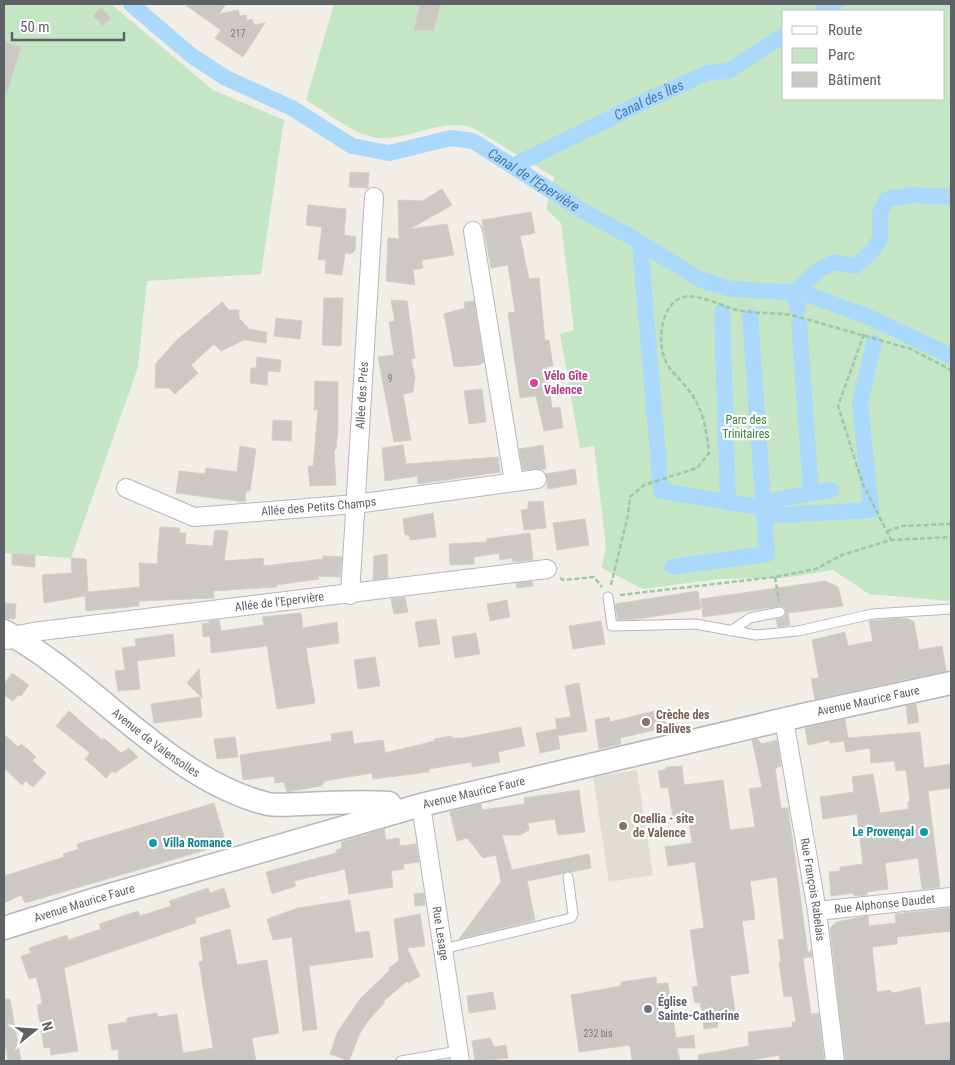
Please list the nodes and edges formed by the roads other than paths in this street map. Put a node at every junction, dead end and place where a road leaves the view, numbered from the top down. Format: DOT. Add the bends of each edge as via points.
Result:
graph roads {
  1 [pos="374,197"];
  2 [pos="473,231"];
  3 [pos="537,479"];
  4 [pos="514,482"];
  5 [pos="126,488"];
  6 [pos="356,504"];
  7 [pos="547,569"];
  8 [pos="350,594"];
  9 [pos="608,597"];
  10 [pos="951,609"];
  11 [pos="780,612"];
  12 [pos="731,632"];
  13 [pos="7,637"];
  14 [pos="951,683"];
  15 [pos="784,720"];
  16 [pos="327,803"];
  17 [pos="421,805"];
  18 [pos="396,812"];
  19 [pos="344,826"];
  20 [pos="568,877"];
  21 [pos="951,897"];
  22 [pos="816,911"];
  23 [pos="4,928"];
  24 [pos="443,949"];
  25 [pos="459,1056"];
  26 [pos="401,1061"];
  27 [pos="835,1061"];
  1 -- 6 [label="street, Allée des Prés"];
  2 -- 4 [label="street"];
  3 -- 4 [label="street, Allée des Petits Champs"];
  4 -- 6 [label="street, Allée des Petits Champs"];
  5 -- 6 [label="street, Allée des Petits Champs" via="194,516"];
  6 -- 8 [label="street, Allée des Prés"];
  7 -- 8 [label="street, Allée de l'Epervière"];
  8 -- 13 [label="street, Allée de l'Epervière"];
  9 -- 12 [label="lane" via="612,626 695,624"];
  10 -- 12 [label="lane" via="872,614 798,631 756,635"];
  11 -- 12 [label="lane" via="750,618"];
  13 -- 16 [label="street, Avenue de Valensolles" via="192,771 231,791 270,804"];
  14 -- 15 [label="street, Avenue Maurice Faure"];
  15 -- 17 [label="street, Avenue Maurice Faure"];
  15 -- 22 [label="street, Rue François Rabelais"];
  16 -- 18 [label="street, Avenue de Valensolles" via="389,803"];
  16 -- 19 [label="street" via="336,809"];
  17 -- 18 [label="street, Avenue Maurice Faure"];
  17 -- 24 [label="street, Rue Lesage"];
  18 -- 19 [label="street, Avenue Maurice Faure"];
  19 -- 23 [label="street, Avenue Maurice Faure"];
  20 -- 24 [label="lane" via="572,918"];
  21 -- 22 [label="street, Rue Alphonse Daudet"];
  22 -- 27 [label="street, Rue François Rabelais"];
  24 -- 25 [label="street, Rue Lesage"];
  25 -- 26 [label="lane"];
}
